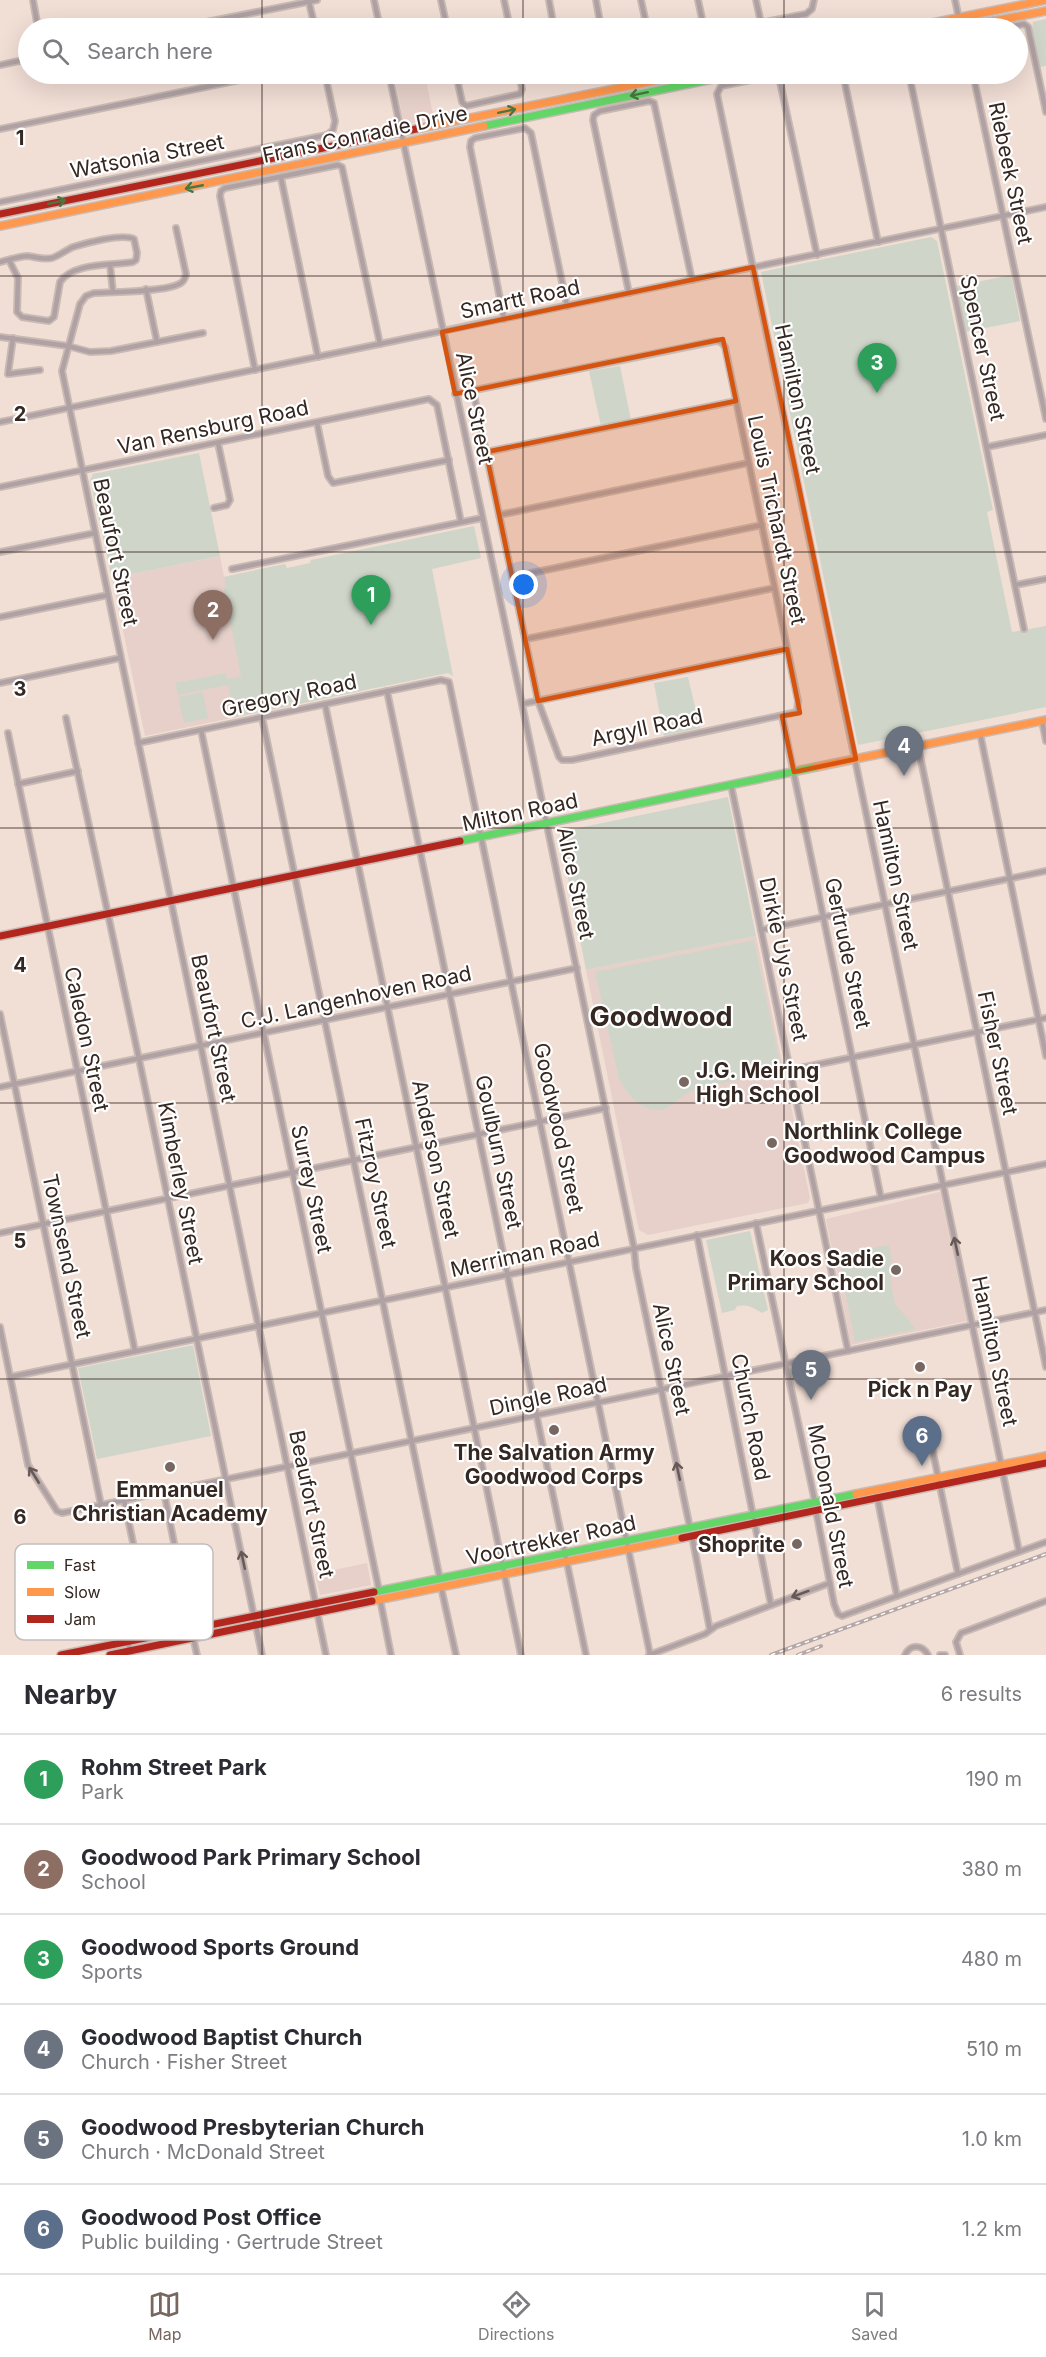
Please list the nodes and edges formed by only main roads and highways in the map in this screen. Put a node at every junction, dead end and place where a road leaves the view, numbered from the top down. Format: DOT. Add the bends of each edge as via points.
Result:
graph roads {
  1 [pos="1046,0"];
  2 [pos="1046,11"];
  3 [pos="959,18"];
  4 [pos="1010,18"];
  5 [pos="639,84"];
  6 [pos="688,84"];
  7 [pos="0,214"];
  8 [pos="0,226"];
  9 [pos="1044,720"];
  10 [pos="0,936"];
  11 [pos="1046,1456"];
  12 [pos="1046,1463"];
  13 [pos="1002,1469"];
  14 [pos="213,1629"];
  15 [pos="144,1640"];
  16 [pos="172,1640"];
  17 [pos="130,1653"];
  18 [pos="61,1655"];
  19 [pos="111,1655"];
  1 -- 3 [label="main road"];
  2 -- 4 [label="main road"];
  7 -- 5 [label="main road, Frans Conradie Drive, one-way"];
  6 -- 8 [label="main road, Frans Conradie Drive, one-way"];
  9 -- 10 [label="main road, Milton Road"];
  11 -- 13 [label="main road, Voortrekker Road"];
  12 -- 13 [label="main road, Voortrekker Road"];
  13 -- 14 [label="main road, Voortrekker Road"];
  15 -- 18 [label="main road, Voortrekker Road"];
  16 -- 17 [label="main road, Voortrekker Road"];
  17 -- 19 [label="main road, Voortrekker Road"];
}
